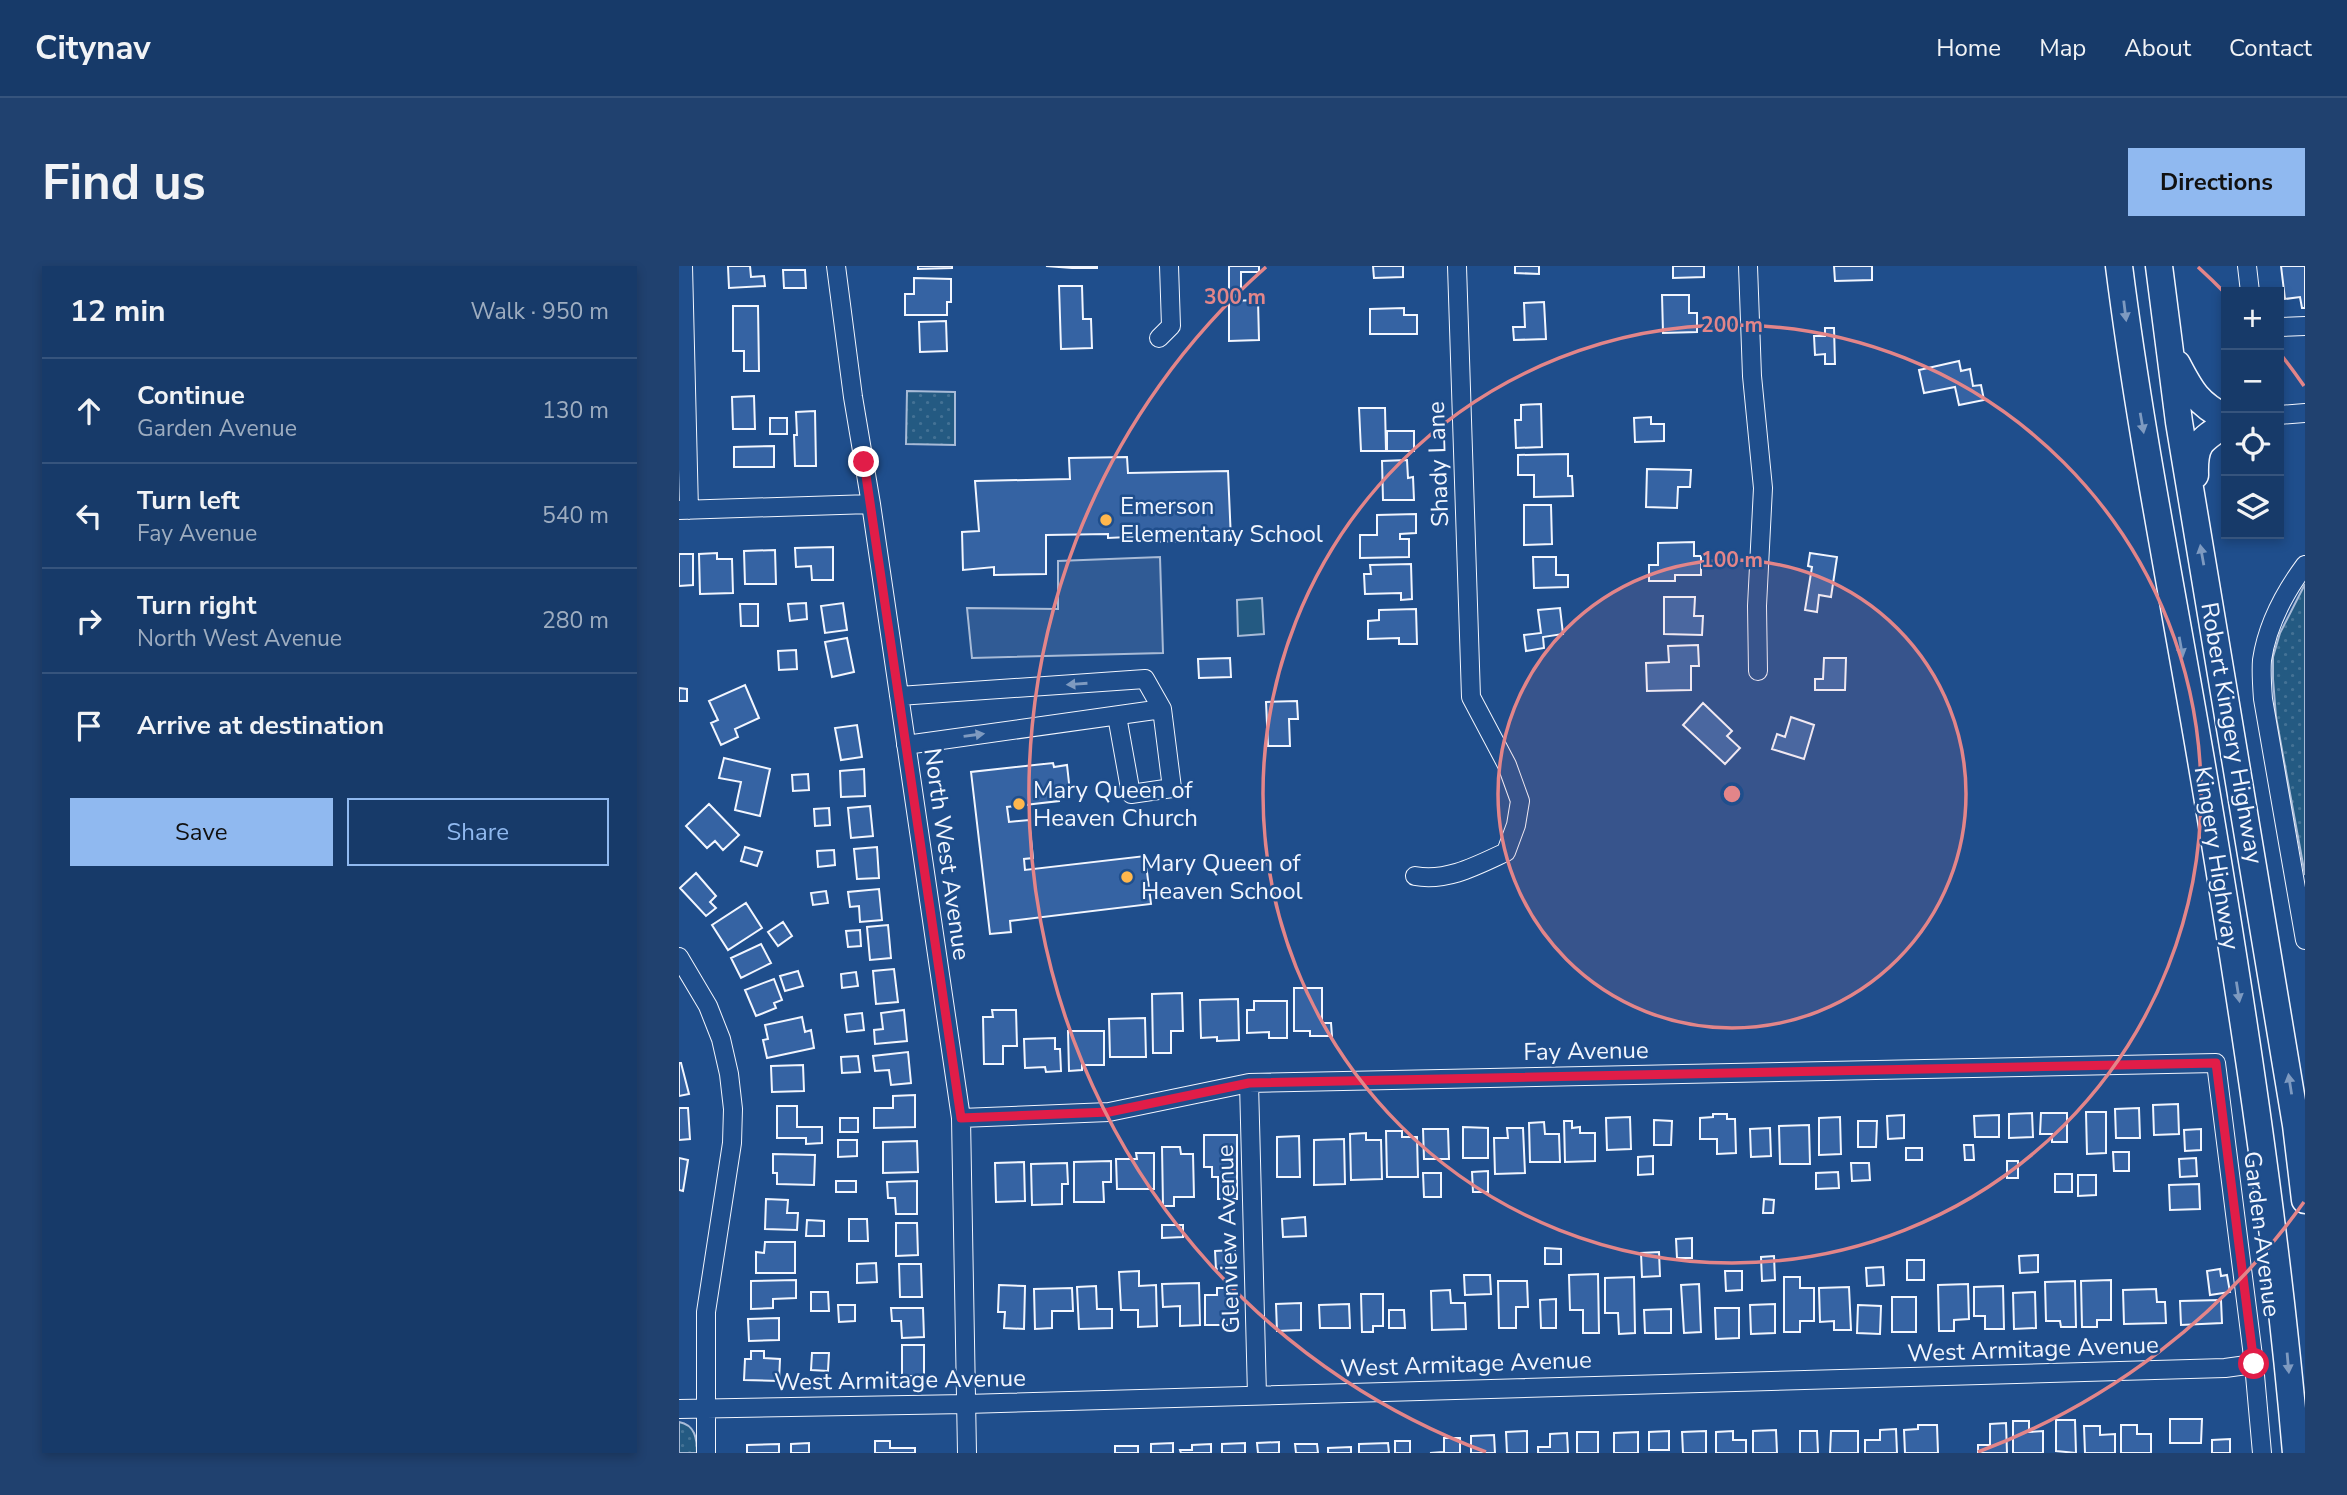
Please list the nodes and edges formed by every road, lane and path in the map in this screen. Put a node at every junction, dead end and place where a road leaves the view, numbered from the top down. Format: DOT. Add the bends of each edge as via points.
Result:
graph roads {
  1 [pos="683,266"];
  2 [pos="836,266"];
  3 [pos="1169,266"];
  4 [pos="1457,266"];
  5 [pos="1748,266"];
  6 [pos="2119,266"];
  7 [pos="2159,266"];
  8 [pos="2247,266"];
  9 [pos="2249,287"];
  10 [pos="2305,326"];
  11 [pos="2284,327"];
  12 [pos="1159,338"];
  13 [pos="2170,350"];
  14 [pos="2305,414"];
  15 [pos="2284,415"];
  16 [pos="2221,416"];
  17 [pos="2221,427"];
  18 [pos="871,504"];
  19 [pos="684,510"];
  20 [pos="2195,515"];
  21 [pos="2305,565"];
  22 [pos="1758,671"];
  23 [pos="899,696"];
  24 [pos="1162,709"];
  25 [pos="1117,716"];
  26 [pos="906,745"];
  27 [pos="1415,876"];
  28 [pos="2305,940"];
  29 [pos="679,957"];
  30 [pos="2216,1063"];
  31 [pos="1249,1083"];
  32 [pos="961,1118"];
  33 [pos="2305,1200"];
  34 [pos="2254,1364"];
  35 [pos="1257,1395"];
  36 [pos="966,1405"];
  37 [pos="705,1408"];
  38 [pos="679,1409"];
  39 [pos="706,1453"];
  40 [pos="967,1453"];
  41 [pos="2262,1453"];
  42 [pos="2296,1453"];
  1 -- 19 [label="street"];
  2 -- 18 [label="street, North West Avenue"];
  3 -- 12 [label="street" via="1171,326"];
  4 -- 27 [label="street, Shady Lane" via="1471,697 1507,765 1520,801 1506,852 1472,868 1430,879"];
  5 -- 22 [label="street" via="1763,488"];
  6 -- 42 [label="highway, Kingery Highway, one-way" via="2130,355 2257,1110"];
  7 -- 13 [label="highway, Robert Kingery Highway"];
  8 -- 9 [label="street"];
  10 -- 11 [label="street"];
  13 -- 16 [label="highway" via="2191,392"];
  13 -- 20 [label="highway, Robert Kingery Highway"];
  14 -- 15 [label="street"];
  17 -- 20 [label="highway" via="2202,440 2196,451"];
  18 -- 19 [label="street"];
  18 -- 23 [label="street, North West Avenue"];
  33 -- 20 [label="highway, Robert Kingery Highway, one-way"];
  21 -- 28 [label="street" via="2276,616 2266,643 2262,677"];
  24 -- 23 [label="street, one-way" via="1145,679"];
  23 -- 26 [label="street, North West Avenue"];
  24 -- 25 [label="street"];
  24 -- 25 [label="street" via="1172,788 1131,794"];
  26 -- 25 [label="street, one-way"];
  26 -- 32 [label="street, North West Avenue"];
  29 -- 37 [label="street" via="721,1039 733,1109 706,1312"];
  30 -- 31 [label="street, Fay Avenue"];
  30 -- 34 [label="street, Garden Avenue"];
  31 -- 32 [label="street, Fay Avenue" via="1109,1112"];
  31 -- 35 [label="street, Glenview Avenue"];
  32 -- 36 [label="street, North West Avenue"];
  34 -- 35 [label="street, West Armitage Avenue"];
  34 -- 41 [label="street, Garden Avenue"];
  35 -- 36 [label="street, West Armitage Avenue"];
  36 -- 37 [label="street, West Armitage Avenue"];
  36 -- 40 [label="street, North West Avenue"];
  37 -- 38 [label="street, West Armitage Avenue"];
  37 -- 39 [label="street"];
}
